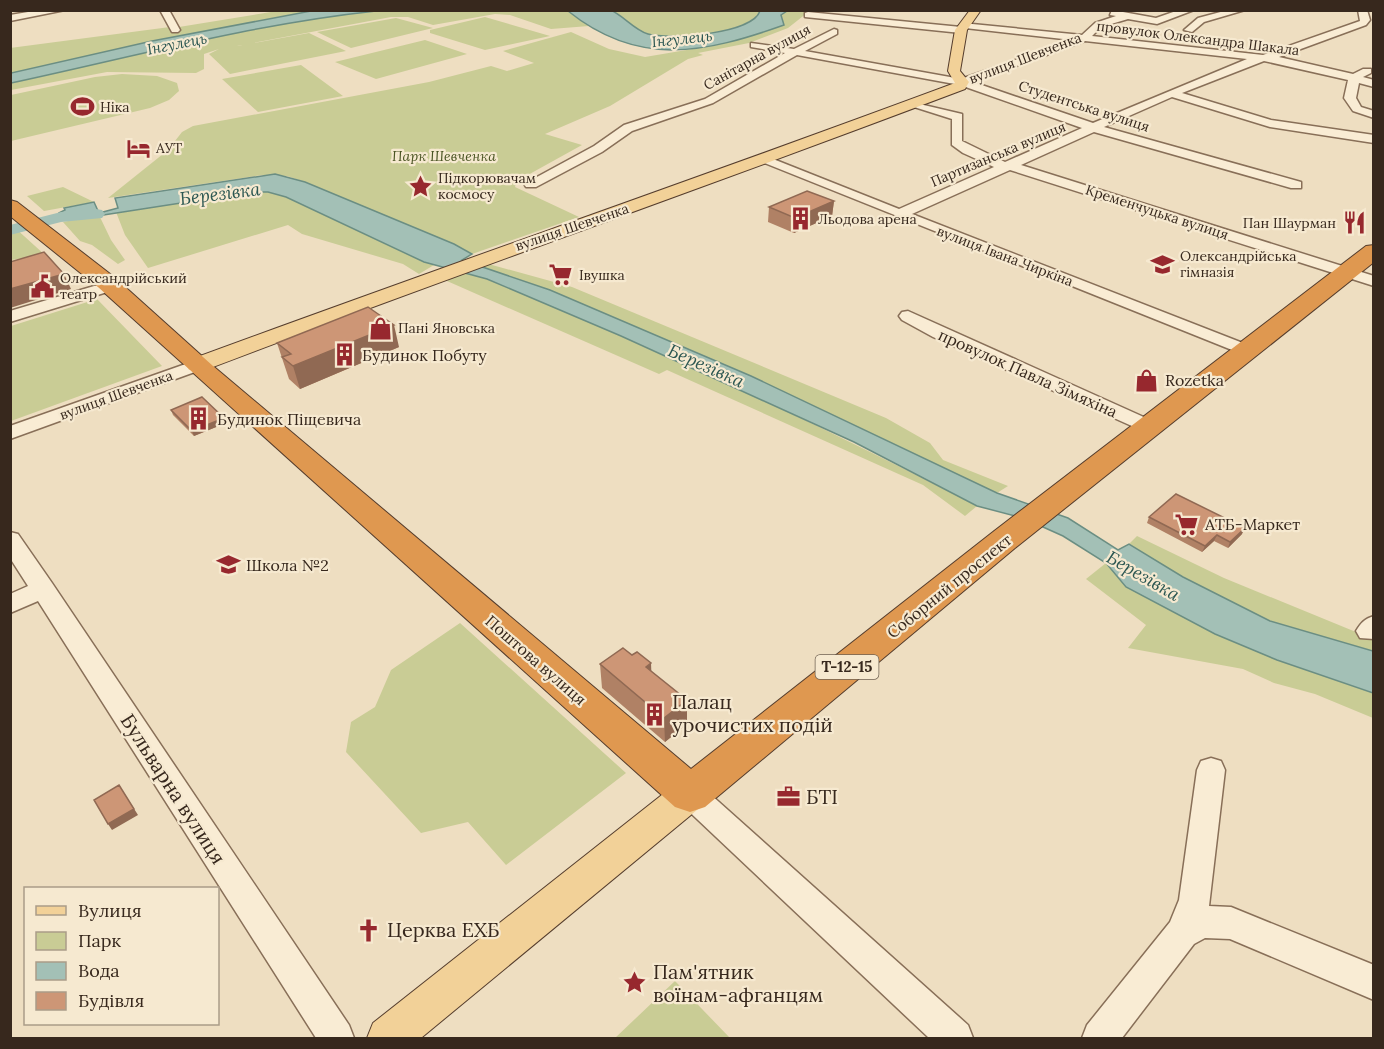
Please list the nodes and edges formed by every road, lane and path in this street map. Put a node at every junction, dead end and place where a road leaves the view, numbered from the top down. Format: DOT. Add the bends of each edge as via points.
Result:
graph roads {
  1 [pos="61,10"];
  2 [pos="164,10"];
  3 [pos="1103,10"];
  4 [pos="1190,10"];
  5 [pos="1241,10"];
  6 [pos="1362,10"];
  7 [pos="1368,10"];
  8 [pos="971,11"];
  9 [pos="1374,11"];
  10 [pos="808,15"];
  11 [pos="1127,16"];
  12 [pos="1218,17"];
  13 [pos="10,18"];
  14 [pos="963,27"];
  15 [pos="175,30"];
  16 [pos="1189,30"];
  17 [pos="834,32"];
  18 [pos="1084,38"];
  19 [pos="755,45"];
  20 [pos="795,53"];
  21 [pos="1259,58"];
  22 [pos="1374,68"];
  23 [pos="1354,78"];
  24 [pos="962,82"];
  25 [pos="1374,84"];
  26 [pos="1172,93"];
  27 [pos="915,104"];
  28 [pos="1374,115"];
  29 [pos="1094,128"];
  30 [pos="1374,138"];
  31 [pos="763,160"];
  32 [pos="1007,165"];
  33 [pos="531,184"];
  34 [pos="1296,185"];
  35 [pos="17,210"];
  36 [pos="899,214"];
  37 [pos="1374,251"];
  38 [pos="1346,273"];
  39 [pos="1374,281"];
  40 [pos="111,286"];
  41 [pos="908,316"];
  42 [pos="10,317"];
  43 [pos="1247,351"];
  44 [pos="197,365"];
  45 [pos="1150,427"];
  46 [pos="10,433"];
  47 [pos="10,539"];
  48 [pos="43,590"];
  49 [pos="10,604"];
  50 [pos="1211,770"];
  51 [pos="690,794"];
  52 [pos="1182,933"];
  53 [pos="1374,983"];
  54 [pos="336,1038"];
  55 [pos="388,1038"];
  56 [pos="955,1038"];
  57 [pos="1100,1038"];
  1 -- 13 [label="street"];
  2 -- 15 [label="street"];
  3 -- 11 [label="street"];
  4 -- 11 [label="street" via="1157,21"];
  4 -- 12 [label="street"];
  5 -- 12 [label="street"];
  6 -- 21 [label="street, Партизанська вулиця" via="1363,23"];
  7 -- 9 [label="street"];
  8 -- 14 [label="main road"];
  10 -- 14 [label="street, провулок Олександра Шакала"];
  11 -- 18 [label="street, вулиця Шевченка" via="1098,25"];
  12 -- 16 [label="street" via="1201,20"];
  14 -- 18 [label="street, провулок Олександра Шакала"];
  14 -- 24 [label="main road" via="954,70"];
  17 -- 20 [label="street, Санітарна вулиця"];
  18 -- 21 [label="street, провулок Олександра Шакала"];
  18 -- 24 [label="street, вулиця Шевченка"];
  19 -- 20 [label="street, Студентська вулиця"];
  20 -- 24 [label="street, Студентська вулиця"];
  20 -- 33 [label="street, Санітарна вулиця" via="710,101 628,128 598,149"];
  21 -- 23 [label="street, провулок Олександра Шакала"];
  21 -- 26 [label="street, Партизанська вулиця"];
  22 -- 23 [label="street"];
  23 -- 25 [label="street, провулок Олександра Шакала"];
  23 -- 28 [label="street" via="1350,98 1357,109"];
  24 -- 27 [label="main road, вулиця Шевченка"];
  24 -- 29 [label="street, Студентська вулиця"];
  26 -- 29 [label="street, Партизанська вулиця"];
  26 -- 30 [label="street" via="1270,123"];
  27 -- 31 [label="main road, вулиця Шевченка"];
  27 -- 32 [label="street, Кременчуцька вулиця" via="958,117 956,142"];
  29 -- 32 [label="street, Партизанська вулиця"];
  29 -- 34 [label="street, Студентська вулиця"];
  31 -- 36 [label="street, вулиця Івана Чиркіна"];
  31 -- 44 [label="main road, вулиця Шевченка" via="469,263"];
  32 -- 36 [label="street, Партизанська вулиця"];
  32 -- 38 [label="street, Кременчуцька вулиця"];
  35 -- 40 [label="highway, Поштова вулиця"];
  36 -- 43 [label="street, вулиця Івана Чиркіна"];
  37 -- 38 [label="highway, Соборний проспект / Т-12-15"];
  38 -- 39 [label="street, Кременчуцька вулиця"];
  38 -- 43 [label="highway, Соборний проспект / Т-12-15"];
  40 -- 42 [label="street"];
  40 -- 44 [label="highway, Поштова вулиця"];
  41 -- 45 [label="street, провулок Павла Зімяхіна"];
  43 -- 45 [label="highway, Соборний проспект / Т-12-15"];
  44 -- 46 [label="street, вулиця Шевченка"];
  44 -- 51 [label="highway, Поштова вулиця"];
  45 -- 51 [label="highway, Соборний проспект / Т-12-15"];
  47 -- 48 [label="street, Бульварна вулиця"];
  48 -- 49 [label="street"];
  48 -- 54 [label="street, Бульварна вулиця"];
  50 -- 52 [label="street" via="1195,900"];
  51 -- 55 [label="main road, Соборний проспект / Т-12-15"];
  51 -- 56 [label="street, Поштова вулиця"];
  52 -- 53 [label="street" via="1198,922 1213,919 1231,923"];
  52 -- 57 [label="street"];
}
